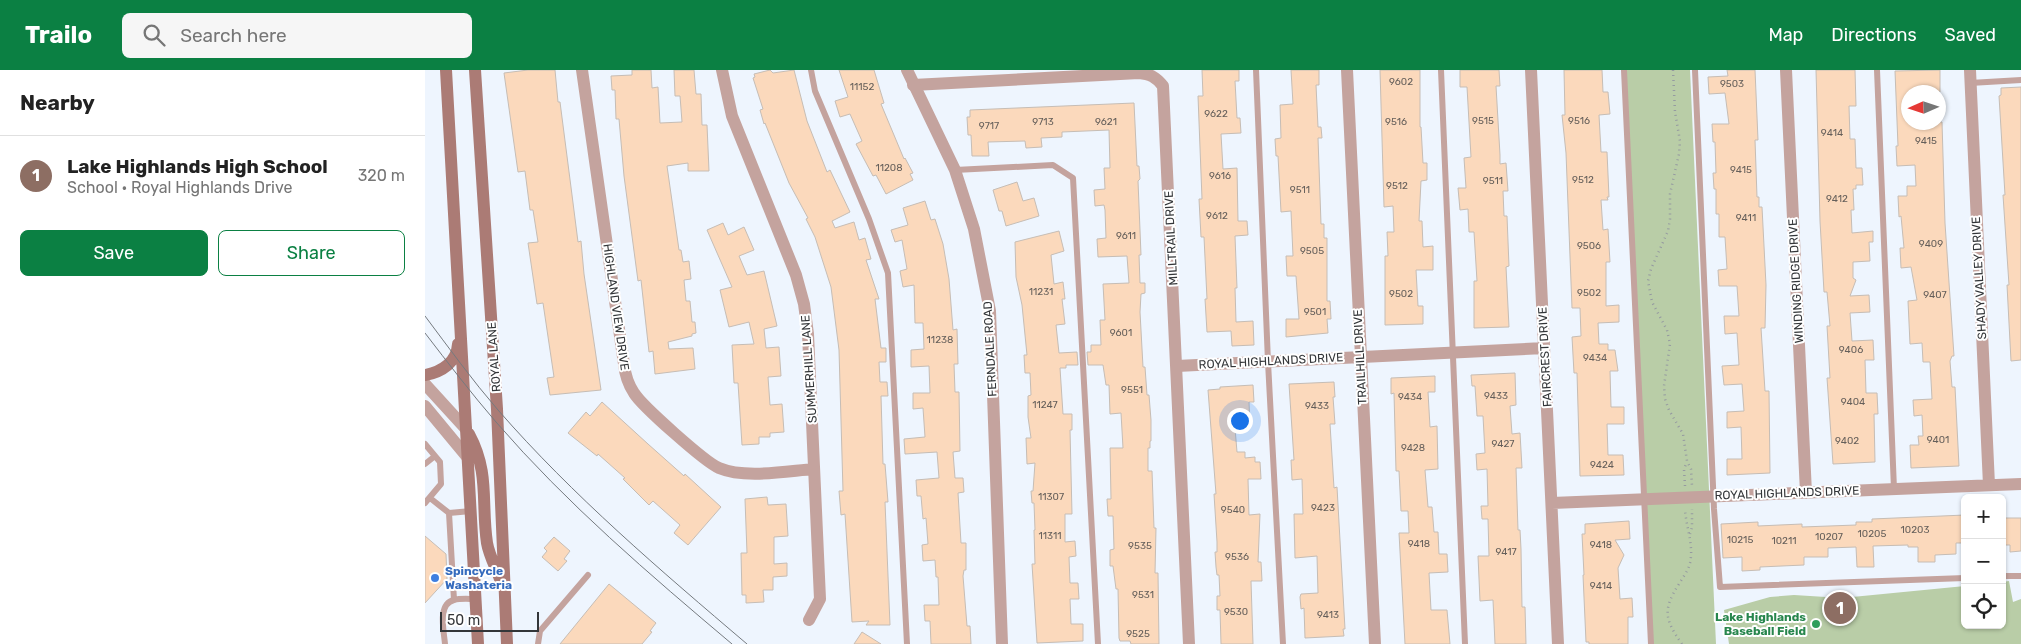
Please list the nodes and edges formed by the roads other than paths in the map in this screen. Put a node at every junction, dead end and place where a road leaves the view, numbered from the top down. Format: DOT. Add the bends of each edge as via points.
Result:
graph roads {
  1 [pos="446,70"];
  2 [pos="475,70"];
  3 [pos="582,70"];
  4 [pos="722,70"];
  5 [pos="811,70"];
  6 [pos="907,70"];
  7 [pos="1256,70"];
  8 [pos="1347,70"];
  9 [pos="1441,70"];
  10 [pos="1531,70"];
  11 [pos="1624,70"];
  12 [pos="1695,70"];
  13 [pos="1785,70"];
  14 [pos="1877,70"];
  15 [pos="1970,76"];
  16 [pos="2021,80"];
  17 [pos="913,85"];
  18 [pos="955,170"];
  19 [pos="459,306"];
  20 [pos="1544,348"];
  21 [pos="1453,352"];
  22 [pos="1360,356"];
  23 [pos="1267,362"];
  24 [pos="1177,366"];
  25 [pos="425,375"];
  26 [pos="425,384"];
  27 [pos="425,406"];
  28 [pos="466,429"];
  29 [pos="425,444"];
  30 [pos="435,456"];
  31 [pos="468,458"];
  32 [pos="425,464"];
  33 [pos="814,469"];
  34 [pos="2021,484"];
  35 [pos="1989,485"];
  36 [pos="1894,489"];
  37 [pos="1806,493"];
  38 [pos="1714,496"];
  39 [pos="1644,499"];
  40 [pos="427,501"];
  41 [pos="1552,503"];
  42 [pos="471,512"];
  43 [pos="449,513"];
  44 [pos="588,575"];
  45 [pos="2006,576"];
  46 [pos="2021,576"];
  47 [pos="1961,578"];
  48 [pos="505,591"];
  49 [pos="475,599"];
  50 [pos="454,600"];
  51 [pos="809,620"];
  52 [pos="445,644"];
  53 [pos="477,644"];
  54 [pos="507,644"];
  55 [pos="538,644"];
  56 [pos="907,644"];
  57 [pos="1002,644"];
  58 [pos="1099,644"];
  59 [pos="1189,644"];
  60 [pos="1283,644"];
  61 [pos="1375,644"];
  62 [pos="1465,644"];
  63 [pos="1558,644"];
  64 [pos="1651,644"];
  1 -- 19 [label="main road"];
  2 -- 48 [label="main road, ROYAL LANE"];
  3 -- 33 [label="street, HIGHLAND VIEW DRIVE" via="626,377 634,393 705,459 719,468 747,473"];
  4 -- 33 [label="street, SUMMERHILL LANE" via="732,116 796,276 804,304"];
  5 -- 56 [label="lane" via="815,91 888,273"];
  6 -- 17 [label="street, FERNDALE ROAD"];
  7 -- 23 [label="lane"];
  8 -- 22 [label="street, TRAILHILL DRIVE"];
  9 -- 21 [label="lane"];
  10 -- 20 [label="street, FAIRCREST DRIVE"];
  11 -- 39 [label="lane"];
  12 -- 38 [label="lane"];
  13 -- 37 [label="street, WINDING RIDGE DRIVE"];
  14 -- 36 [label="lane"];
  15 -- 16 [label="lane"];
  15 -- 35 [label="street, SHADY VALLEY DRIVE"];
  17 -- 18 [label="street, FERNDALE ROAD"];
  17 -- 24 [label="street, MILLTRAIL DRIVE" via="1139,73 1157,78 1163,86 1164,96"];
  18 -- 57 [label="street, FERNDALE ROAD" via="974,230 990,311"];
  18 -- 58 [label="lane" via="1053,165 1073,178"];
  19 -- 25 [label="main road" via="455,356 437,372"];
  19 -- 28 [label="main road"];
  20 -- 21 [label="street, ROYAL HIGHLANDS DRIVE"];
  20 -- 41 [label="street, FAIRCREST DRIVE"];
  21 -- 22 [label="street, ROYAL HIGHLANDS DRIVE"];
  21 -- 62 [label="lane"];
  22 -- 23 [label="street, ROYAL HIGHLANDS DRIVE"];
  22 -- 61 [label="street, TRAILHILL DRIVE"];
  23 -- 24 [label="street, ROYAL HIGHLANDS DRIVE"];
  23 -- 60 [label="lane"];
  24 -- 59 [label="street, MILLTRAIL DRIVE"];
  26 -- 28 [label="street"];
  27 -- 31 [label="street"];
  28 -- 31 [label="main road"];
  28 -- 48 [label="main road" via="483,472 487,544"];
  29 -- 30 [label="lane"];
  30 -- 32 [label="lane"];
  30 -- 40 [label="lane" via="440,462 441,484"];
  31 -- 42 [label="main road"];
  33 -- 51 [label="street, SUMMERHILL LANE" via="820,599"];
  34 -- 35 [label="street, ROYAL HIGHLANDS DRIVE"];
  35 -- 36 [label="street, ROYAL HIGHLANDS DRIVE"];
  36 -- 37 [label="street, ROYAL HIGHLANDS DRIVE"];
  37 -- 38 [label="street, ROYAL HIGHLANDS DRIVE"];
  38 -- 39 [label="street, ROYAL HIGHLANDS DRIVE"];
  38 -- 47 [label="lane" via="1720,587"];
  39 -- 41 [label="street, ROYAL HIGHLANDS DRIVE"];
  39 -- 64 [label="lane"];
  40 -- 43 [label="lane"];
  41 -- 63 [label="street, FAIRCREST DRIVE"];
  42 -- 43 [label="lane"];
  42 -- 49 [label="main road"];
  43 -- 50 [label="lane"];
  44 -- 55 [label="lane" via="540,630"];
  45 -- 46 [label="lane"];
  48 -- 54 [label="main road, ROYAL LANE"];
  49 -- 50 [label="lane"];
  49 -- 53 [label="main road"];
  50 -- 52 [label="lane" via="443,612"];
}
